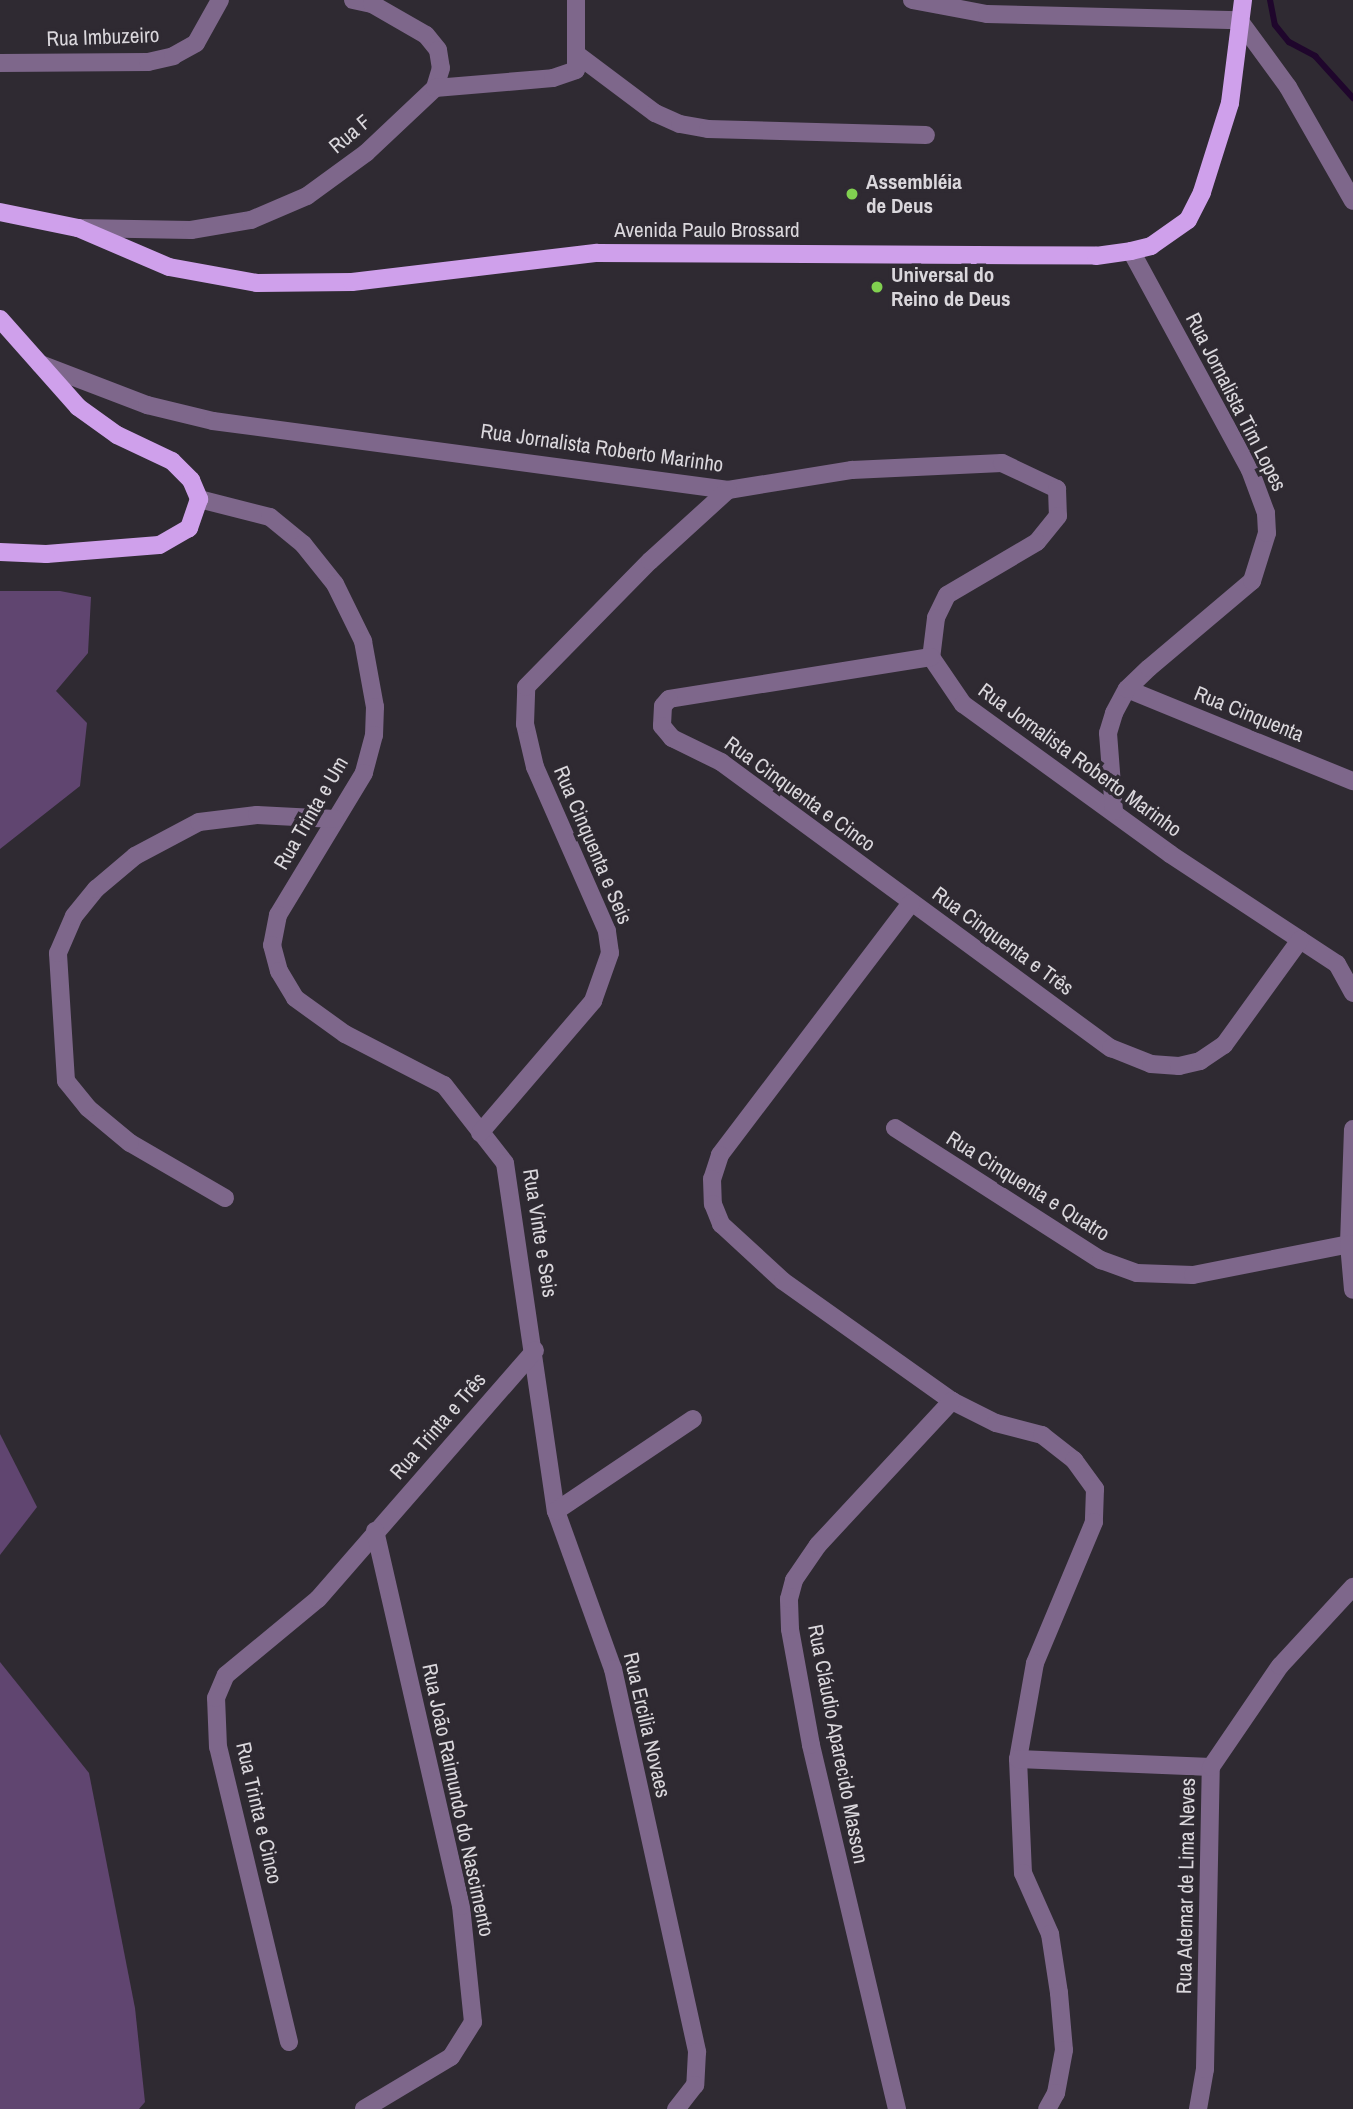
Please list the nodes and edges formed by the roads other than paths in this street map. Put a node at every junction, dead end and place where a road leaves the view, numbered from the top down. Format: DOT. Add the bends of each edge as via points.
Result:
graph roads {
  1 [pos="220,0"];
  2 [pos="353,0"];
  3 [pos="576,0"];
  4 [pos="912,0"];
  5 [pos="1243,0"];
  6 [pos="1239,20"];
  7 [pos="579,56"];
  8 [pos="0,63"];
  9 [pos="435,88"];
  10 [pos="926,135"];
  11 [pos="1353,201"];
  12 [pos="0,212"];
  13 [pos="78,228"];
  14 [pos="1131,251"];
  15 [pos="0,319"];
  16 [pos="40,364"];
  17 [pos="728,490"];
  18 [pos="199,499"];
  19 [pos="0,552"];
  20 [pos="931,657"];
  21 [pos="1127,689"];
  22 [pos="1353,781"];
  23 [pos="1114,811"];
  24 [pos="335,819"];
  25 [pos="911,902"];
  26 [pos="1300,940"];
  27 [pos="1353,993"];
  28 [pos="895,1128"];
  29 [pos="1353,1129"];
  30 [pos="480,1133"];
  31 [pos="225,1199"];
  32 [pos="1349,1244"];
  33 [pos="1353,1290"];
  34 [pos="535,1350"];
  35 [pos="952,1401"];
  36 [pos="693,1419"];
  37 [pos="556,1511"];
  38 [pos="376,1531"];
  39 [pos="1353,1587"];
  40 [pos="1018,1759"];
  41 [pos="1211,1767"];
  42 [pos="289,2042"];
  43 [pos="364,2109"];
  44 [pos="676,2109"];
  45 [pos="897,2109"];
  46 [pos="1047,2109"];
  47 [pos="1198,2109"];
  1 -- 8 [label="street, Rua Imbuzeiro" via="196,43 173,56 148,62"];
  2 -- 9 [label="street" via="372,4 426,35 438,50 441,68"];
  3 -- 7 [label="street"];
  4 -- 6 [label="street" via="987,15"];
  5 -- 6 [label="main road, Avenida Paulo Brossard"];
  6 -- 11 [label="street" via="1288,87"];
  6 -- 14 [label="main road, Avenida Paulo Brossard" via="1230,103 1202,192 1188,220 1151,246"];
  7 -- 9 [label="street" via="576,70 552,78"];
  7 -- 10 [label="street" via="655,113 680,124 708,129"];
  9 -- 13 [label="street, Rua F" via="366,153 307,197 251,220 191,230"];
  12 -- 13 [label="main road, Avenida Paulo Brossard"];
  13 -- 14 [label="main road, Avenida Paulo Brossard" via="169,267 257,283 352,282 597,253 1096,256"];
  14 -- 21 [label="street, Rua Jornalista Tim Lopes" via="1250,470 1266,513 1267,533 1252,581"];
  15 -- 16 [label="main road"];
  16 -- 17 [label="street, Rua Jornalista Roberto Marinho" via="148,405 213,421"];
  16 -- 18 [label="main road" via="78,407 117,435 172,461 191,480"];
  17 -- 20 [label="street, Rua Jornalista Roberto Marinho" via="852,470 1002,463 1057,489 1058,516 1037,542 947,595 936,618"];
  17 -- 30 [label="street, Rua Cinquenta e Seis" via="650,561 526,687 525,724 535,767 607,931 610,953 593,1001"];
  18 -- 19 [label="main road" via="189,528 159,545 46,554"];
  18 -- 24 [label="street, Rua Trinta e Um" via="270,517 303,544 335,584 363,641 375,707 374,735 364,773"];
  20 -- 23 [label="street, Rua Jornalista Roberto Marinho" via="963,705"];
  20 -- 25 [label="street, Rua Cinquenta e Cinco" via="669,699 661,716 672,738 721,762"];
  21 -- 22 [label="street, Rua Cinquenta"];
  21 -- 23 [label="street, Rua Jornalista Tim Lopes" via="1108,733"];
  23 -- 26 [label="street, Rua Jornalista Roberto Marinho"];
  24 -- 30 [label="street, Rua Trinta e Um" via="278,915 272,945 279,971 295,998 345,1034 444,1085"];
  24 -- 31 [label="street" via="257,815 199,822 135,856 96,890 74,916 58,953 66,1081 88,1108 130,1143"];
  25 -- 26 [label="street, Rua Cinquenta e Três" via="1111,1048 1151,1065 1190,1063 1224,1045"];
  25 -- 35 [label="street, Rua Cinquenta e Três" via="720,1155 712,1179 713,1204 721,1224 783,1281"];
  26 -- 27 [label="street, Rua Jornalista Roberto Marinho" via="1337,964"];
  28 -- 32 [label="street, Rua Cinquenta e Quatro" via="1101,1260 1137,1273 1193,1275"];
  29 -- 32 [label="street"];
  30 -- 34 [label="street, Rua Vinte e Seis" via="505,1163"];
  32 -- 33 [label="street"];
  34 -- 37 [label="street, Rua Ercilia Novaes"];
  34 -- 38 [label="street, Rua Trinta e Três"];
  35 -- 40 [label="street" via="996,1423 1042,1435 1074,1460 1095,1489 1094,1522 1035,1663"];
  35 -- 45 [label="street, Rua Cláudio Aparecido Masson" via="818,1545 794,1580 789,1600 811,1745"];
  36 -- 37 [label="street"];
  37 -- 44 [label="street, Rua Ercilia Novaes" via="613,1670 697,2052 695,2085"];
  38 -- 42 [label="street, Rua Trinta e Cinco" via="318,1599 226,1675 216,1698 218,1747"];
  38 -- 43 [label="street, Rua João Raimundo do Nascimento" via="461,1906 473,2022 451,2057"];
  39 -- 41 [label="street, Rua Ademar de Lima Neves" via="1280,1666"];
  40 -- 41 [label="street"];
  40 -- 46 [label="street" via="1023,1873 1050,1934 1064,2050 1056,2093"];
  41 -- 47 [label="street, Rua Ademar de Lima Neves" via="1205,2069"];
}
